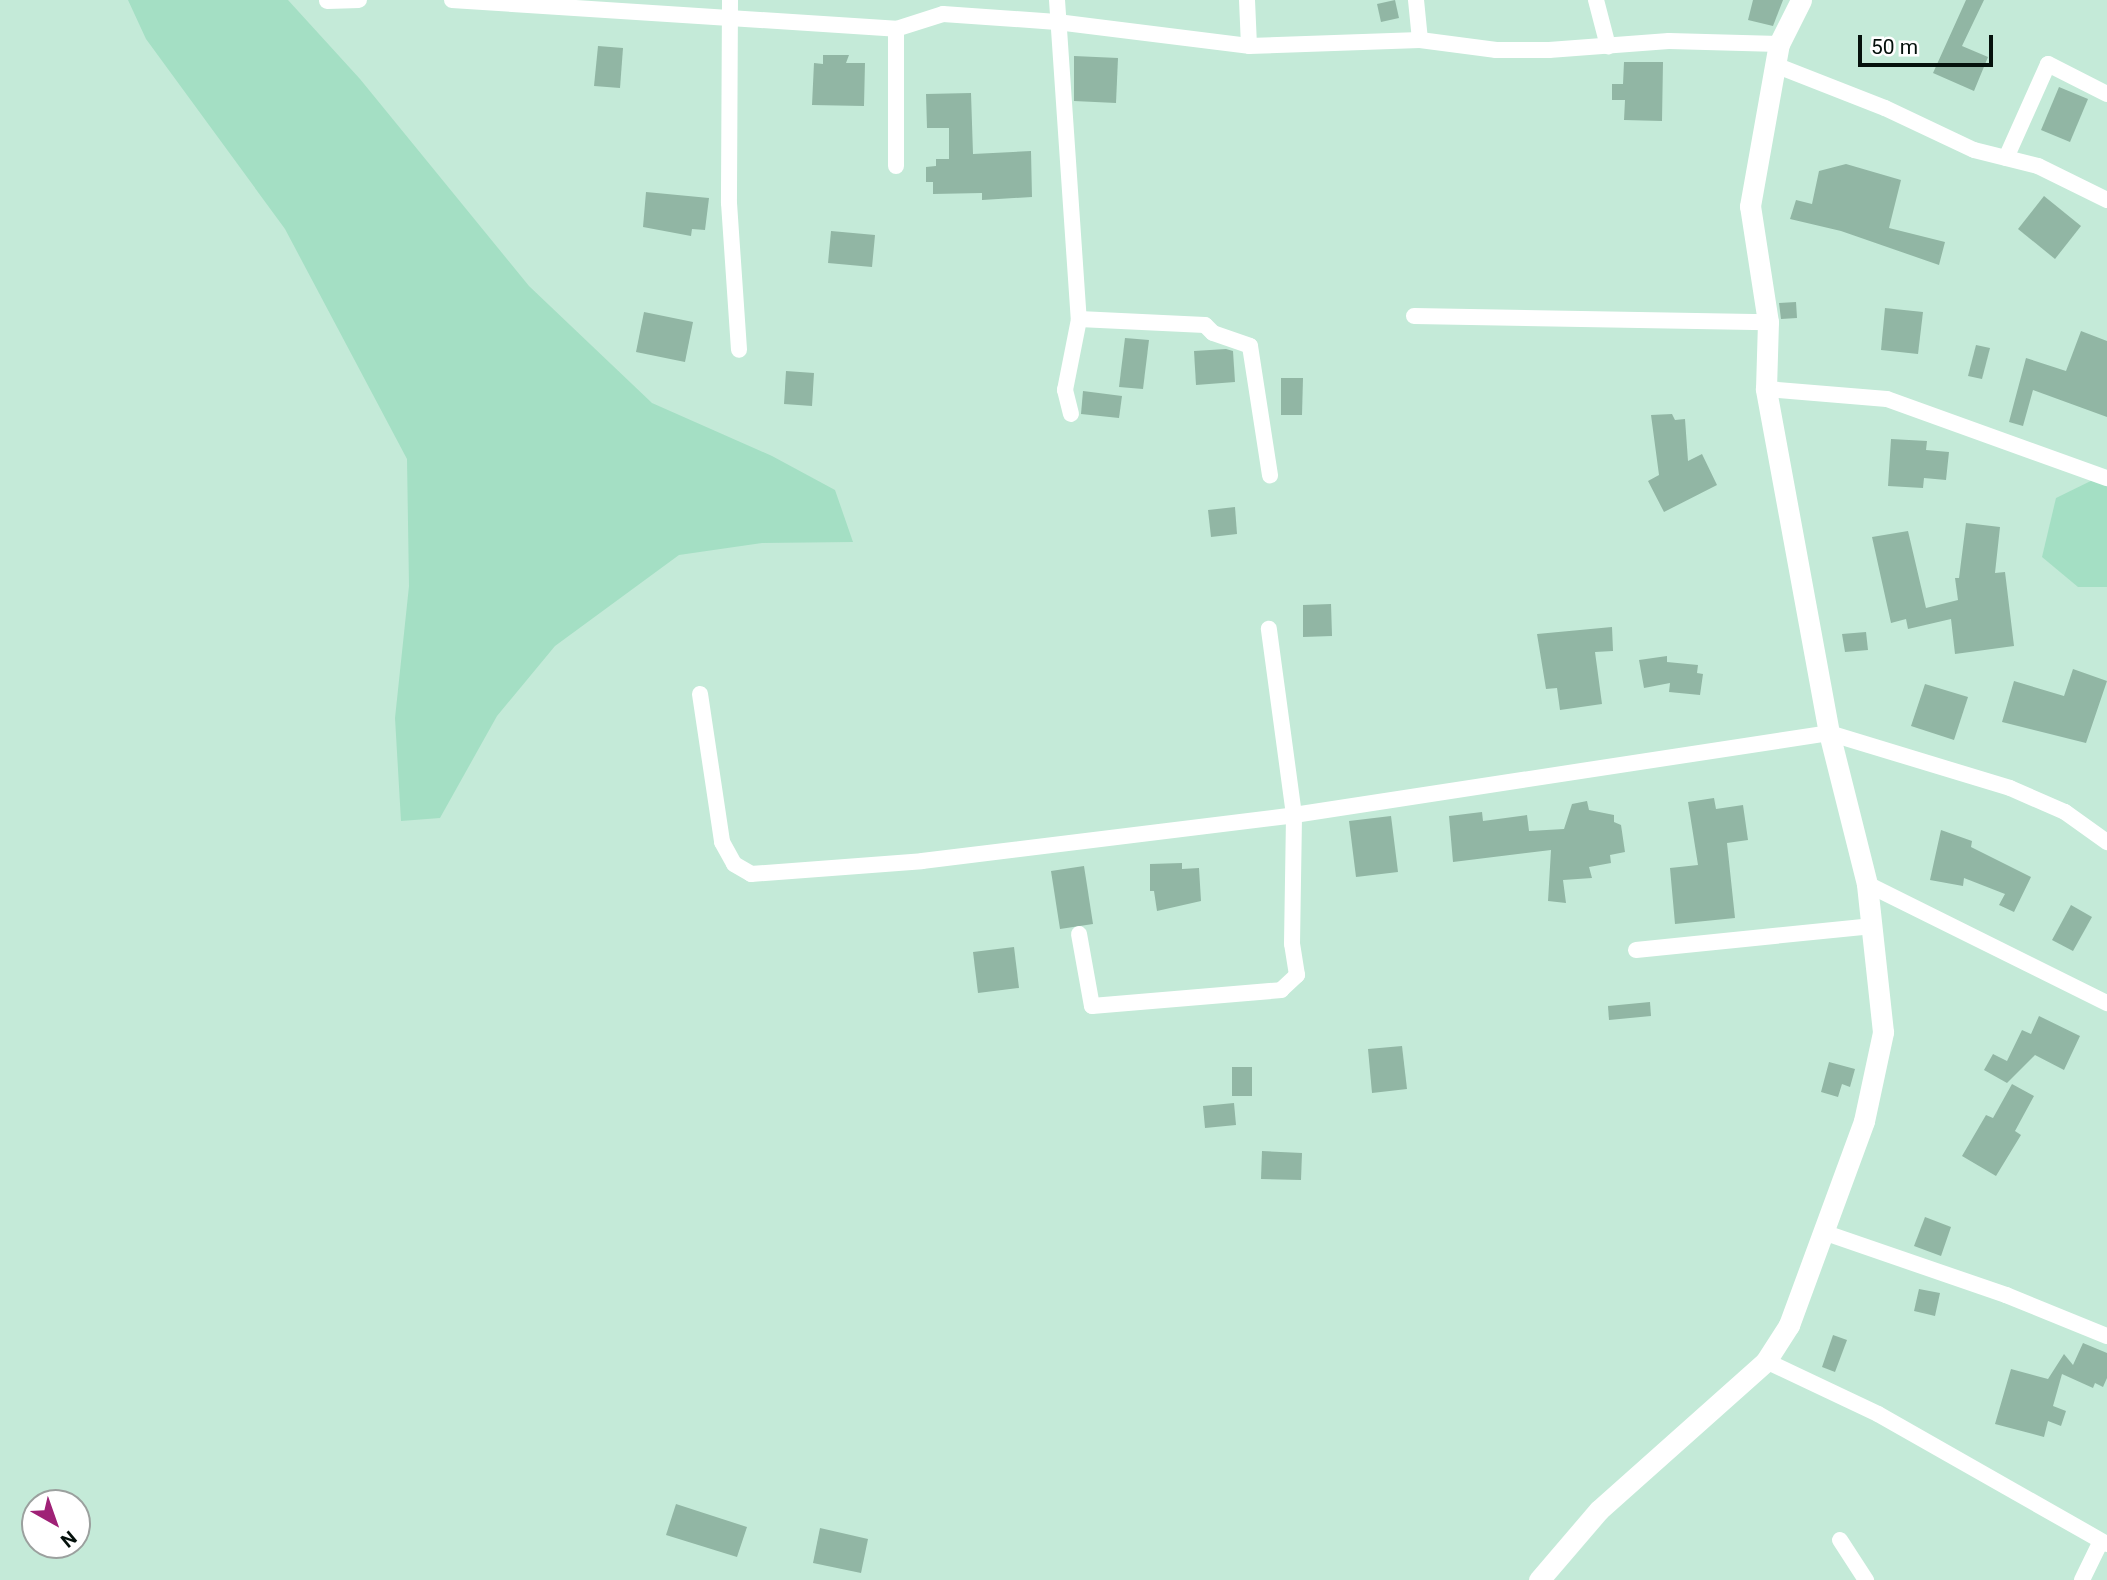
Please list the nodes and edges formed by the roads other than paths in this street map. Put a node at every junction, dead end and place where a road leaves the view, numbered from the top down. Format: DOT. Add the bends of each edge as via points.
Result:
graph roads {
  1 [pos="359,0"];
  2 [pos="452,0"];
  3 [pos="730,0"];
  4 [pos="1057,0"];
  5 [pos="1247,0"];
  6 [pos="1416,0"];
  7 [pos="1595,0"];
  8 [pos="1801,0"];
  9 [pos="327,1"];
  10 [pos="574,4"];
  11 [pos="730,19"];
  12 [pos="1057,22"];
  13 [pos="896,29"];
  14 [pos="1420,40"];
  15 [pos="1779,44"];
  16 [pos="1249,46"];
  17 [pos="1608,46"];
  18 [pos="1775,65"];
  19 [pos="2107,94"];
  20 [pos="2006,158"];
  21 [pos="896,166"];
  22 [pos="2107,200"];
  23 [pos="1414,316"];
  24 [pos="1079,318"];
  25 [pos="1768,322"];
  26 [pos="739,350"];
  27 [pos="1766,389"];
  28 [pos="1071,414"];
  29 [pos="1270,475"];
  30 [pos="2107,478"];
  31 [pos="1269,629"];
  32 [pos="699,694"];
  33 [pos="1829,733"];
  34 [pos="1294,815"];
  35 [pos="2107,842"];
  36 [pos="1867,884"];
  37 [pos="1873,926"];
  38 [pos="1079,934"];
  39 [pos="1636,950"];
  40 [pos="2107,1003"];
  41 [pos="1824,1232"];
  42 [pos="2107,1336"];
  43 [pos="1766,1362"];
  44 [pos="1840,1540"];
  45 [pos="2104,1543"];
  46 [pos="1539,1580"];
  47 [pos="1866,1580"];
  48 [pos="2082,1580"];
  1 -- 9 [label="street"];
  2 -- 10 [label="street"];
  3 -- 11 [label="street"];
  4 -- 12 [label="street"];
  5 -- 16 [label="street"];
  6 -- 14 [label="street"];
  7 -- 17 [label="street"];
  8 -- 15 [label="street"];
  10 -- 11 [label="street"];
  11 -- 13 [label="street"];
  11 -- 26 [label="street" via="729,203"];
  12 -- 13 [label="street" via="943,14"];
  12 -- 16 [label="street"];
  12 -- 24 [label="street"];
  13 -- 21 [label="street"];
  14 -- 16 [label="street"];
  14 -- 17 [label="street" via="1496,50"];
  15 -- 17 [label="street" via="1669,41"];
  15 -- 18 [label="street"];
  18 -- 20 [label="street" via="1885,108 1974,150"];
  18 -- 25 [label="street" via="1750,206"];
  19 -- 20 [label="street" via="2048,64"];
  20 -- 22 [label="street" via="2038,166"];
  23 -- 25 [label="street"];
  24 -- 28 [label="street" via="1065,390"];
  24 -- 29 [label="street" via="1205,325 1213,333 1250,346"];
  25 -- 27 [label="street"];
  27 -- 30 [label="street" via="1887,399"];
  27 -- 33 [label="street"];
  31 -- 34 [label="street"];
  32 -- 34 [label="street" via="722,842 734,864 751,874 922,862"];
  33 -- 34 [label="street"];
  33 -- 35 [label="street" via="2010,788 2066,812"];
  33 -- 36 [label="street"];
  34 -- 38 [label="street" via="1292,944 1297,975 1281,990 1092,1006"];
  36 -- 37 [label="street"];
  36 -- 40 [label="street"];
  37 -- 39 [label="street"];
  37 -- 41 [label="street" via="1883,1031 1864,1121"];
  41 -- 42 [label="street" via="2006,1295"];
  41 -- 43 [label="street" via="1789,1325"];
  43 -- 45 [label="street" via="1878,1415"];
  43 -- 46 [label="street" via="1599,1510"];
  44 -- 47 [label="street"];
  45 -- 48 [label="street"];
}
